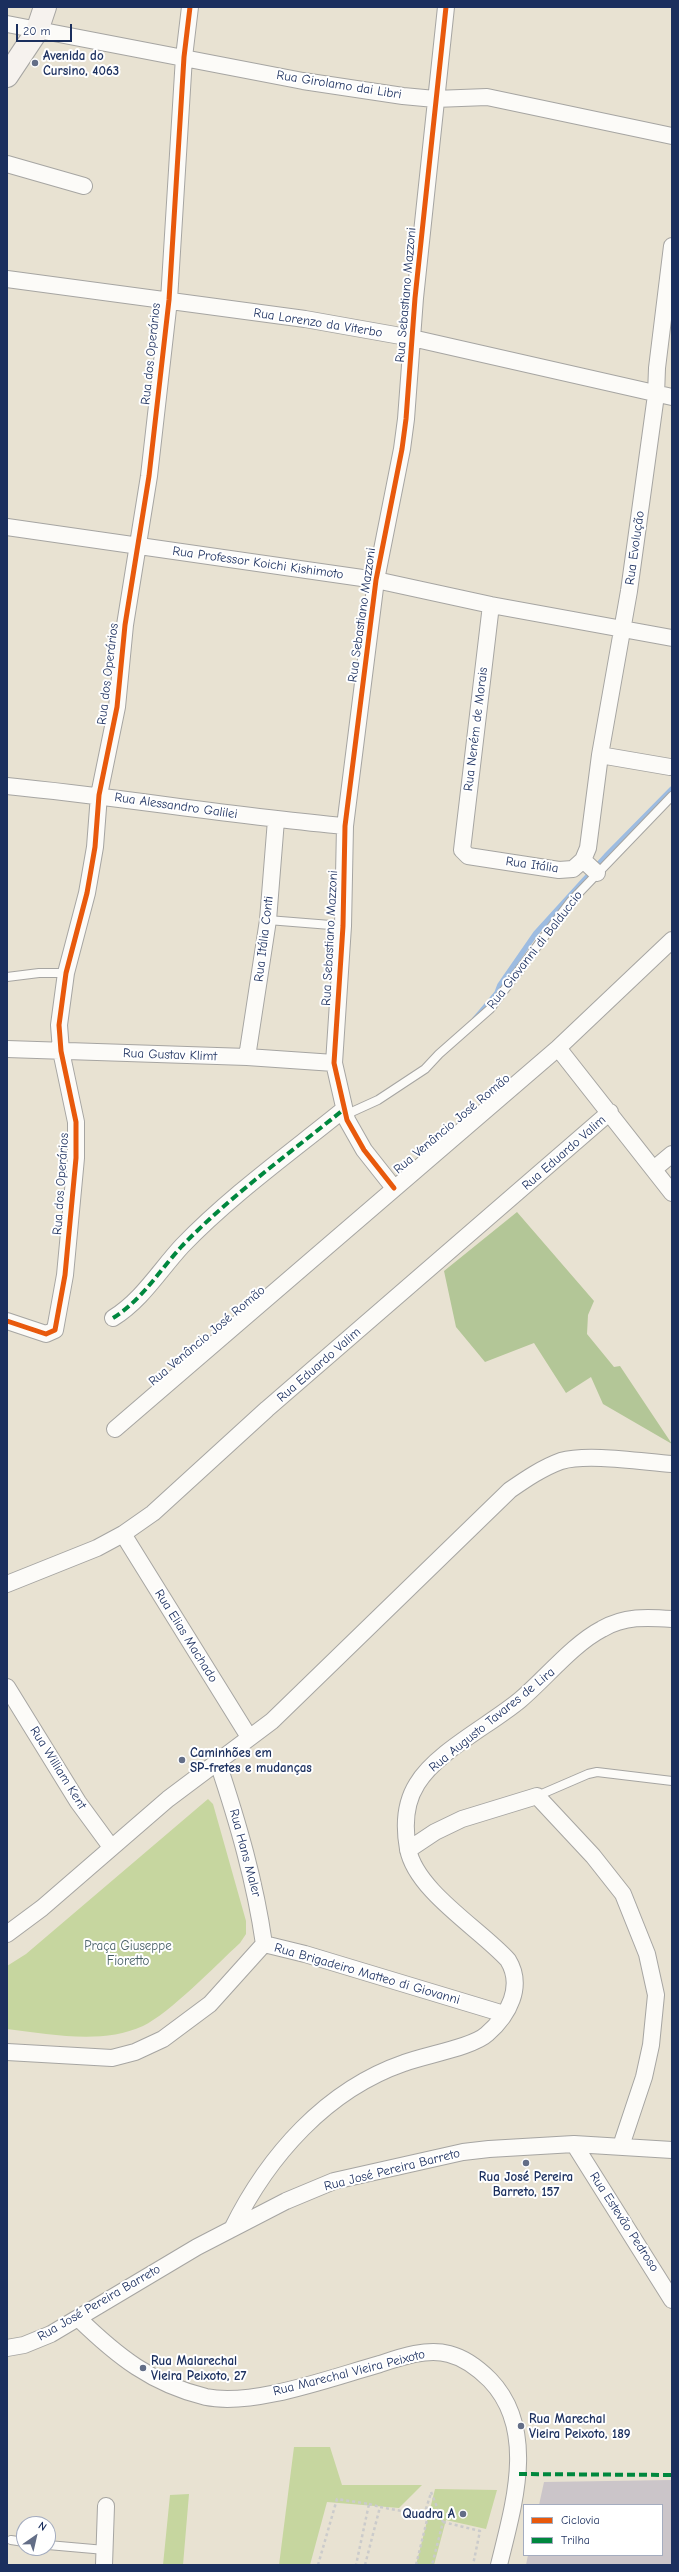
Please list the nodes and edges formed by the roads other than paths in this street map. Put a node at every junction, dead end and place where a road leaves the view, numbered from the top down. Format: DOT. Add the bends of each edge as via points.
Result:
graph roads {
  1 [pos="45,7"];
  2 [pos="190,7"];
  3 [pos="446,7"];
  4 [pos="7,24"];
  5 [pos="37,31"];
  6 [pos="184,57"];
  7 [pos="7,76"];
  8 [pos="435,99"];
  9 [pos="672,136"];
  10 [pos="7,164"];
  11 [pos="84,186"];
  12 [pos="672,246"];
  13 [pos="7,279"];
  14 [pos="169,300"];
  15 [pos="412,338"];
  16 [pos="656,395"];
  17 [pos="672,397"];
  18 [pos="7,527"];
  19 [pos="137,546"];
  20 [pos="376,580"];
  21 [pos="491,605"];
  22 [pos="623,629"];
  23 [pos="672,638"];
  24 [pos="600,755"];
  25 [pos="670,767"];
  26 [pos="7,786"];
  27 [pos="98,795"];
  28 [pos="672,796"];
  29 [pos="276,820"];
  30 [pos="345,826"];
  31 [pos="464,853"];
  32 [pos="586,854"];
  33 [pos="597,873"];
  34 [pos="268,920"];
  35 [pos="344,926"];
  36 [pos="672,940"];
  37 [pos="66,974"];
  38 [pos="7,977"];
  39 [pos="558,1048"];
  40 [pos="7,1049"];
  41 [pos="61,1051"];
  42 [pos="247,1057"];
  43 [pos="334,1063"];
  44 [pos="610,1112"];
  45 [pos="344,1113"];
  46 [pos="672,1154"];
  47 [pos="654,1169"];
  48 [pos="394,1188"];
  49 [pos="672,1193"];
  50 [pos="113,1318"];
  51 [pos="7,1321"];
  52 [pos="115,1429"];
  53 [pos="672,1464"];
  54 [pos="123,1534"];
  55 [pos="7,1584"];
  56 [pos="672,1619"];
  57 [pos="7,1687"];
  58 [pos="249,1737"];
  59 [pos="218,1763"];
  60 [pos="672,1781"];
  61 [pos="537,1796"];
  62 [pos="111,1847"];
  63 [pos="408,1850"];
  64 [pos="7,1934"];
  65 [pos="264,1944"];
  66 [pos="504,2014"];
  67 [pos="7,2052"];
  68 [pos="574,2144"];
  69 [pos="620,2146"];
  70 [pos="672,2150"];
  71 [pos="232,2229"];
  72 [pos="672,2300"];
  73 [pos="78,2318"];
  74 [pos="7,2348"];
  75 [pos="106,2506"];
  76 [pos="11,2540"];
  77 [pos="16,2541"];
  78 [pos="56,2547"];
  79 [pos="104,2557"];
  80 [pos="499,2565"];
  1 -- 5 [label="main road"];
  2 -- 6 [label="street, Rua dos Operários"];
  3 -- 8 [label="street, Rua Sebastiano Mazzoni"];
  4 -- 5 [label="street, Rua Girolamo dai Libri"];
  5 -- 6 [label="street, Rua Girolamo dai Libri"];
  5 -- 7 [label="main road"];
  6 -- 8 [label="street, Rua Girolamo dai Libri" via="303,81"];
  6 -- 14 [label="street, Rua dos Operários"];
  8 -- 9 [label="street, Rua Girolamo dai Libri" via="487,97"];
  8 -- 15 [label="street, Rua Sebastiano Mazzoni"];
  10 -- 11 [label="street"];
  12 -- 16 [label="street, Rua Evolução"];
  13 -- 14 [label="street, Rua Lorenzo da Viterbo"];
  14 -- 15 [label="street, Rua Lorenzo da Viterbo" via="305,319"];
  14 -- 19 [label="street, Rua dos Operários" via="149,476"];
  15 -- 16 [label="street, Rua Lorenzo da Viterbo"];
  15 -- 20 [label="street, Rua Sebastiano Mazzoni" via="402,449"];
  16 -- 17 [label="street, Rua Lorenzo da Viterbo"];
  16 -- 22 [label="street, Rua Evolução"];
  18 -- 19 [label="street, Rua Professor Koichi Kishimoto"];
  19 -- 20 [label="street, Rua Professor Koichi Kishimoto"];
  19 -- 27 [label="street, Rua dos Operários" via="117,707"];
  20 -- 21 [label="street, Rua Professor Koichi Kishimoto"];
  20 -- 30 [label="street, Rua Sebastiano Mazzoni"];
  21 -- 22 [label="street, Rua Professor Koichi Kishimoto"];
  21 -- 31 [label="street, Rua Neném de Morais" via="462,839"];
  22 -- 23 [label="street, Rua Professor Koichi Kishimoto"];
  22 -- 24 [label="street, Rua Evolução"];
  24 -- 25 [label="street"];
  24 -- 32 [label="street, Rua Evolução"];
  26 -- 27 [label="street, Rua Alessandro Galilei"];
  27 -- 29 [label="street, Rua Alessandro Galilei"];
  27 -- 37 [label="street, Rua dos Operários" via="95,847 87,893"];
  28 -- 33 [label="lane, Rua Giovanni di Balduccio"];
  29 -- 30 [label="street, Rua Alessandro Galilei"];
  29 -- 34 [label="street, Rua Itália Conti"];
  30 -- 35 [label="street, Rua Sebastiano Mazzoni"];
  31 -- 32 [label="street, Rua Itália" via="468,856 568,870 577,867"];
  32 -- 33 [label="street"];
  33 -- 45 [label="lane, Rua Giovanni di Balduccio" via="541,939 490,1009 425,1069 378,1100"];
  34 -- 35 [label="lane"];
  34 -- 42 [label="street, Rua Itália Conti"];
  35 -- 43 [label="street, Rua Sebastiano Mazzoni"];
  36 -- 39 [label="street, Rua Venâncio José Romão"];
  37 -- 38 [label="lane" via="39,973"];
  37 -- 41 [label="street, Rua dos Operários" via="59,1025"];
  39 -- 44 [label="street"];
  39 -- 48 [label="street, Rua Venâncio José Romão"];
  40 -- 41 [label="street, Rua Gustav Klimt"];
  41 -- 42 [label="street, Rua Gustav Klimt"];
  41 -- 51 [label="street, Rua dos Operários" via="76,1122 76,1158 64,1282 55,1330 46,1334"];
  42 -- 43 [label="street, Rua Gustav Klimt"];
  43 -- 45 [label="street, Rua Sebastiano Mazzoni"];
  44 -- 47 [label="street"];
  44 -- 54 [label="street, Rua Eduardo Valim" via="267,1409 153,1513"];
  45 -- 48 [label="street, Rua Sebastiano Mazzoni" via="364,1150"];
  45 -- 50 [label="street" via="208,1222 182,1246 127,1309"];
  46 -- 47 [label="street"];
  47 -- 49 [label="street"];
  48 -- 52 [label="street, Rua Venâncio José Romão"];
  53 -- 58 [label="street" via="579,1458 562,1461 534,1474 510,1490 306,1689 272,1721"];
  54 -- 55 [label="street, Rua Eduardo Valim" via="97,1548"];
  54 -- 58 [label="street, Rua Elias Machado"];
  56 -- 63 [label="street, Rua Augusto Tavares de Lira" via="632,1618 600,1629 519,1701 433,1767 418,1782 409,1802 406,1821"];
  57 -- 62 [label="street, Rua William Kent" via="78,1802"];
  58 -- 59 [label="street"];
  59 -- 62 [label="street" via="168,1799"];
  59 -- 65 [label="street, Rua Hans Maler" via="249,1860"];
  60 -- 61 [label="lane" via="597,1772"];
  61 -- 63 [label="street" via="462,1819 435,1832"];
  61 -- 69 [label="street" via="593,1856 623,1894 646,1954 656,1995 652,2039 644,2077"];
  62 -- 64 [label="street" via="42,1908"];
  63 -- 66 [label="street" via="421,1876 463,1920 496,1946 514,1969 514,1997"];
  65 -- 66 [label="street, Rua Brigadeiro Matteo di Giovanni"];
  65 -- 67 [label="street, Rua Brigadeiro Matteo di Giovanni" via="210,2004 163,2039 135,2052 112,2058"];
  66 -- 71 [label="street" via="486,2036 472,2043 380,2071 331,2103 262,2174"];
  68 -- 69 [label="street, Rua José Pereira Barreto"];
  68 -- 71 [label="street, Rua José Pereira Barreto" via="463,2152 334,2181 286,2201"];
  68 -- 72 [label="street, Rua Estevão Pedroso"];
  69 -- 70 [label="street, Rua José Pereira Barreto"];
  71 -- 73 [label="street, Rua José Pereira Barreto" via="152,2272"];
  73 -- 74 [label="street, Rua José Pereira Barreto" via="51,2334 24,2345"];
  73 -- 80 [label="street, Rua Marechal Vieira Peixoto" via="141,2372 206,2397 246,2397 285,2390 424,2353 449,2354 464,2359 482,2372 503,2396 516,2437 519,2474"];
  75 -- 79 [label="street"];
  76 -- 77 [label="lane"];
  78 -- 79 [label="lane"];
}
